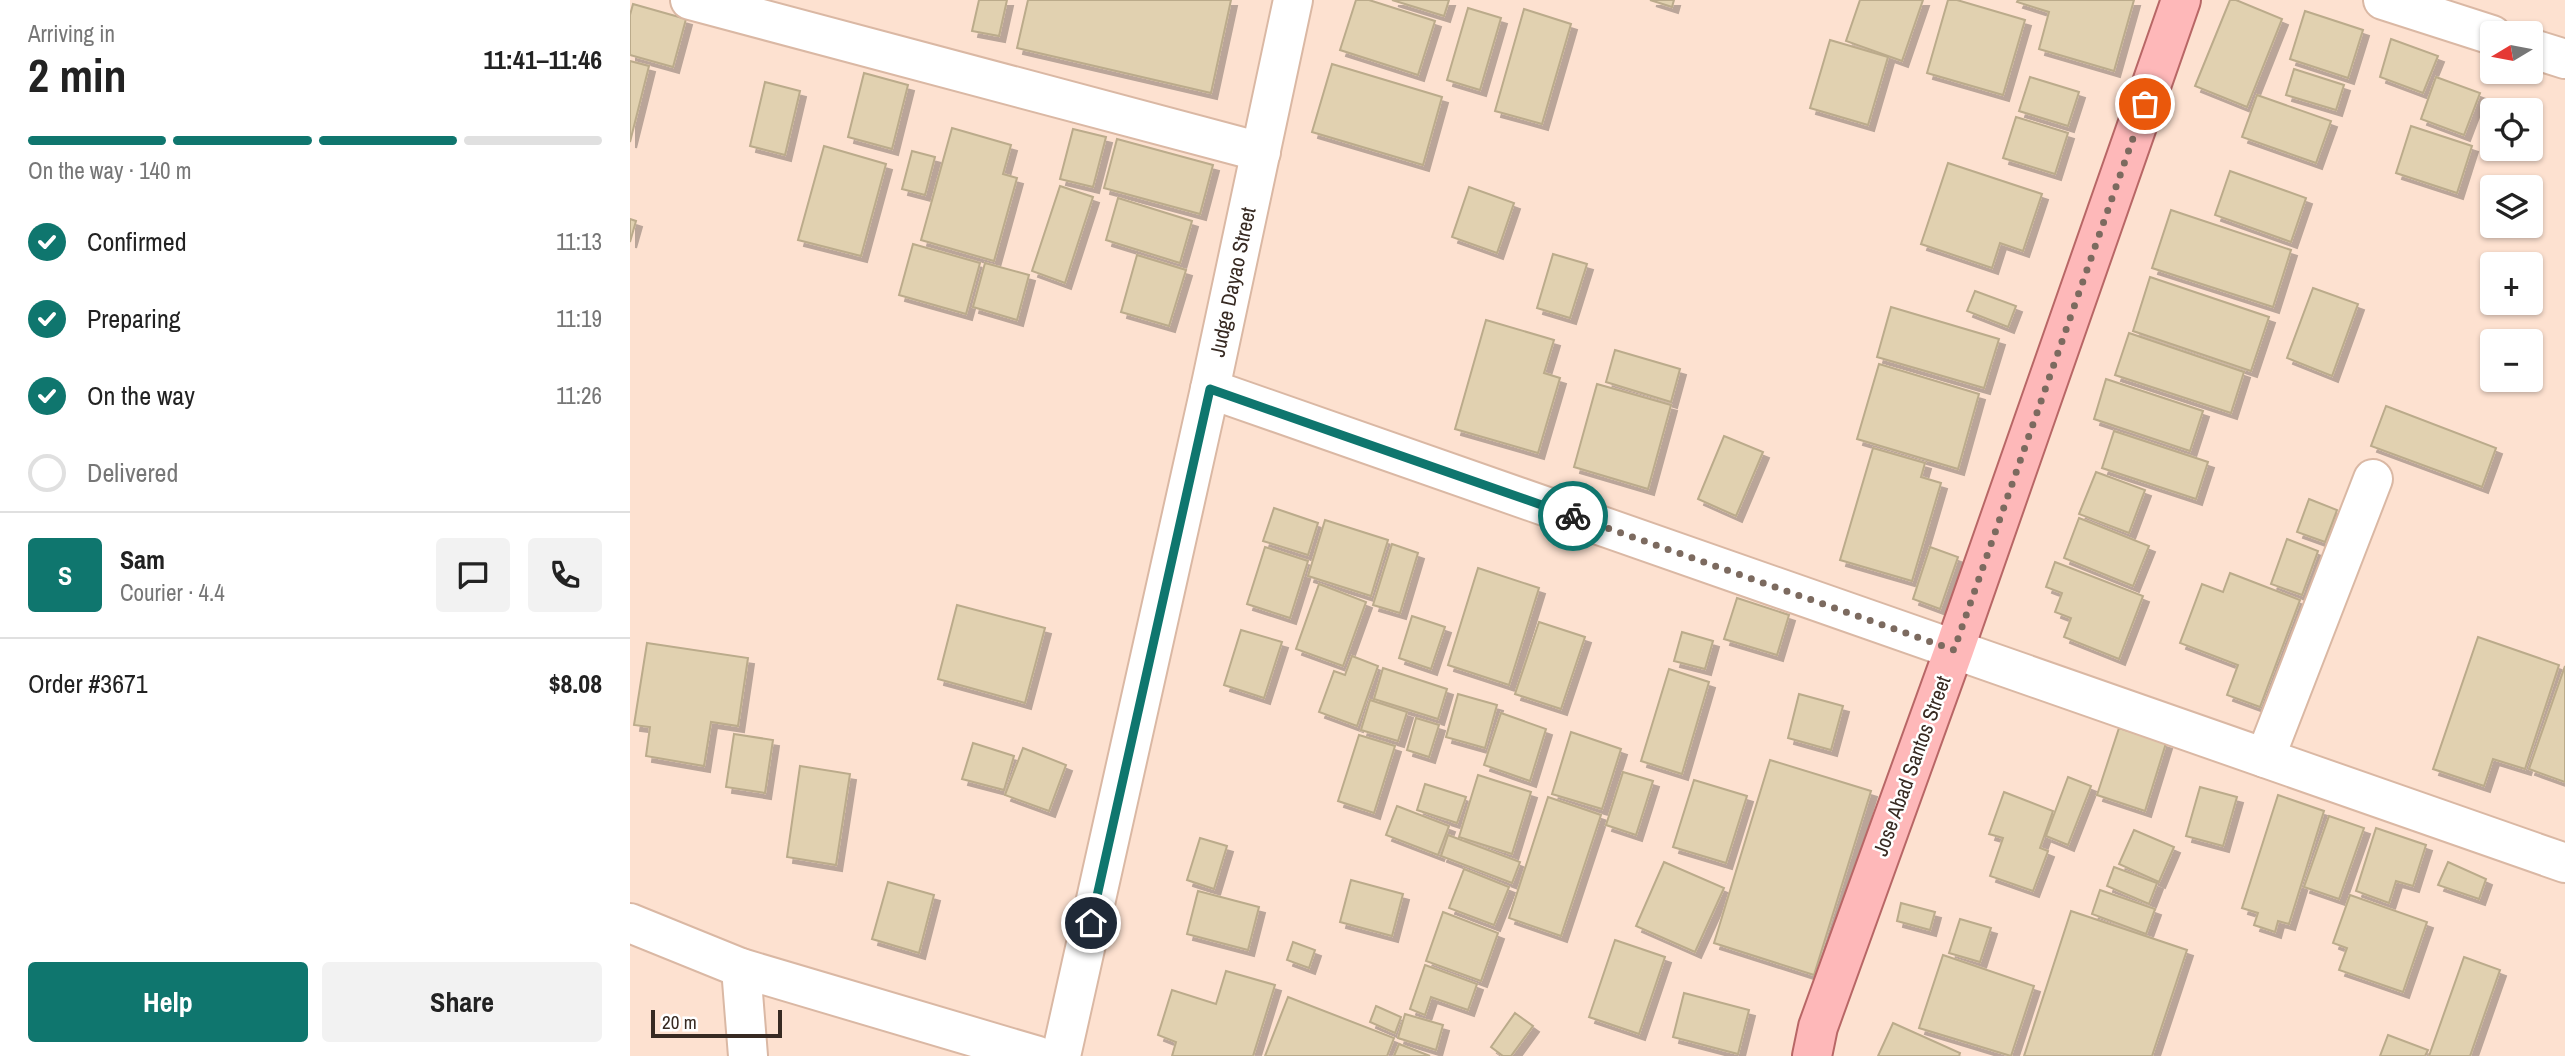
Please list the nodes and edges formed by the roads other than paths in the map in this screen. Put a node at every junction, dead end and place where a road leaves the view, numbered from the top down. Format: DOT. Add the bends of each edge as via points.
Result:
graph roads {
  1 [pos="690,0"];
  2 [pos="1293,0"];
  3 [pos="2181,0"];
  4 [pos="2383,0"];
  5 [pos="2480,31"];
  6 [pos="2543,52"];
  7 [pos="2565,59"];
  8 [pos="1261,152"];
  9 [pos="1210,389"];
  10 [pos="2374,479"];
  11 [pos="1954,650"];
  12 [pos="2265,758"];
  13 [pos="2565,863"];
  14 [pos="630,923"];
  15 [pos="741,968"];
  16 [pos="748,1056"];
  17 [pos="1038,1056"];
  18 [pos="1061,1056"];
  19 [pos="1812,1056"];
  1 -- 8 [label="street"];
  2 -- 8 [label="street, Judge Dayao Street"];
  3 -- 11 [label="main road, Jose Abad Santos Street"];
  4 -- 5 [label="street"];
  6 -- 7 [label="street"];
  8 -- 9 [label="street, Judge Dayao Street"];
  9 -- 11 [label="street"];
  9 -- 18 [label="street, Judge Dayao Street"];
  10 -- 12 [label="street"];
  11 -- 12 [label="street"];
  11 -- 19 [label="main road, Jose Abad Santos Street" via="1822,1016"];
  12 -- 13 [label="street"];
  14 -- 15 [label="street"];
  15 -- 16 [label="street"];
  15 -- 17 [label="street"];
}
